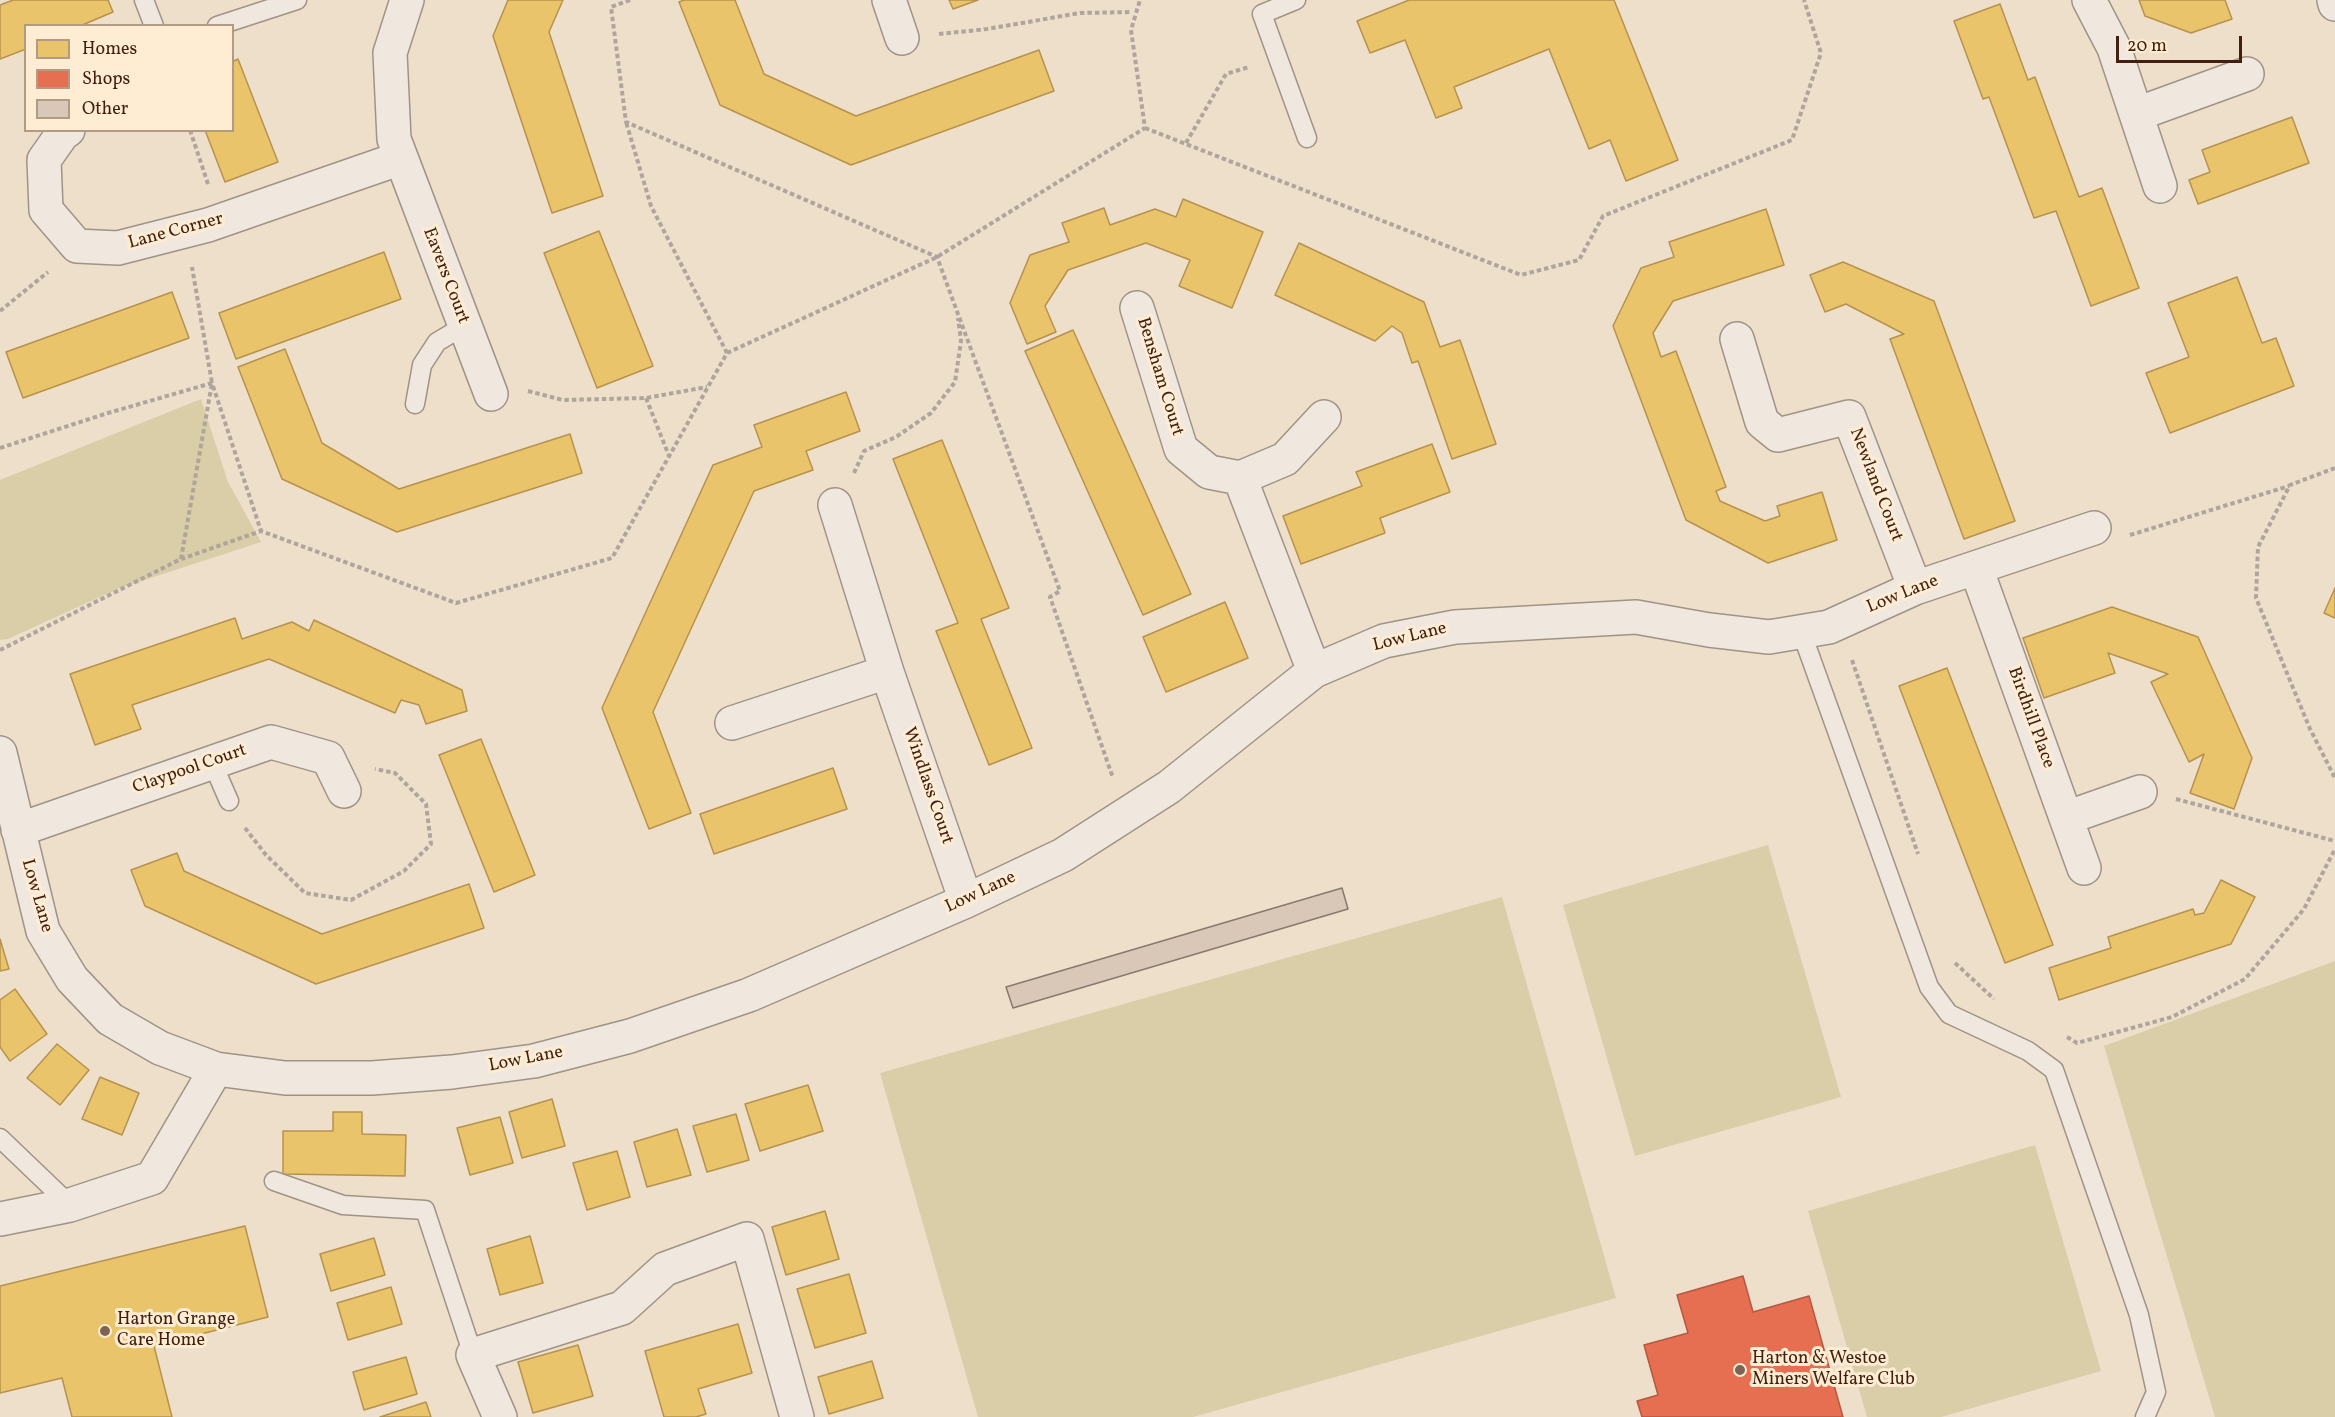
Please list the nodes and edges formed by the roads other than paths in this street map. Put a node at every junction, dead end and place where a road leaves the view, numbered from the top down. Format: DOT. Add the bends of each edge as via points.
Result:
graph roads {
  1 [pos="144,0"];
  2 [pos="297,0"];
  3 [pos="407,0"];
  4 [pos="889,0"];
  5 [pos="1296,0"];
  6 [pos="2089,0"];
  7 [pos="153,24"];
  8 [pos="223,24"];
  9 [pos="902,38"];
  10 [pos="2247,74"];
  11 [pos="2136,114"];
  12 [pos="66,132"];
  13 [pos="1307,138"];
  14 [pos="401,158"];
  15 [pos="2160,186"];
  16 [pos="1137,308"];
  17 [pos="464,326"];
  18 [pos="1737,339"];
  19 [pos="488,387"];
  20 [pos="415,404"];
  21 [pos="1324,417"];
  22 [pos="1240,478"];
  23 [pos="835,505"];
  24 [pos="2094,528"];
  25 [pos="1976,568"];
  26 [pos="1915,588"];
  27 [pos="1801,631"];
  28 [pos="1314,671"];
  29 [pos="887,672"];
  30 [pos="732,723"];
  31 [pos="0,753"];
  32 [pos="212,762"];
  33 [pos="344,791"];
  34 [pos="2140,792"];
  35 [pos="229,801"];
  36 [pos="2066,819"];
  37 [pos="18,830"];
  38 [pos="2084,868"];
  39 [pos="966,901"];
  40 [pos="216,1070"];
  41 [pos="0,1138"];
  42 [pos="274,1181"];
  43 [pos="70,1205"];
  44 [pos="0,1219"];
  45 [pos="473,1355"];
  46 [pos="500,1417"];
  47 [pos="797,1417"];
  48 [pos="2145,1417"];
  1 -- 7 [label="lane"];
  2 -- 8 [label="lane"];
  3 -- 14 [label="street, Eavers Court" via="390,53 394,139"];
  4 -- 9 [label="street"];
  5 -- 13 [label="lane" via="1262,14"];
  6 -- 11 [label="street" via="2114,48"];
  10 -- 11 [label="street"];
  11 -- 15 [label="street"];
  12 -- 14 [label="street, Lane Corner" via="44,160 46,210 77,246 118,248 186,231"];
  14 -- 17 [label="street, Eavers Court"];
  16 -- 22 [label="street, Bensham Court" via="1181,450 1209,472"];
  17 -- 19 [label="street, Eavers Court"];
  17 -- 20 [label="lane" via="437,342 422,365"];
  18 -- 26 [label="street, Newland Court" via="1762,422 1778,435 1849,417"];
  21 -- 22 [label="street" via="1285,459"];
  22 -- 28 [label="street"];
  23 -- 29 [label="street, Windlass Court"];
  24 -- 25 [label="street, Low Lane"];
  25 -- 26 [label="street, Low Lane"];
  25 -- 36 [label="street, Birdhill Place"];
  26 -- 27 [label="street, Low Lane" via="1830,627"];
  27 -- 28 [label="street, Low Lane" via="1769,637 1636,617 1455,627 1384,641"];
  27 -- 48 [label="lane" via="1929,987 1949,1014 2028,1051 2054,1070 2139,1315 2156,1392"];
  28 -- 39 [label="street, Low Lane" via="1169,787 1063,855"];
  29 -- 30 [label="street"];
  29 -- 39 [label="street, Windlass Court"];
  31 -- 37 [label="street, Low Lane"];
  32 -- 33 [label="street, Claypool Court" via="271,742 328,758"];
  32 -- 35 [label="lane"];
  32 -- 37 [label="street, Claypool Court"];
  34 -- 36 [label="street"];
  36 -- 38 [label="street, Birdhill Place"];
  37 -- 40 [label="street, Low Lane" via="43,931 72,979 110,1019 160,1048"];
  39 -- 40 [label="street, Low Lane" via="750,995 630,1036 534,1061 372,1078 285,1078"];
  40 -- 43 [label="street" via="152,1178"];
  41 -- 43 [label="lane"];
  42 -- 45 [label="lane" via="343,1205 425,1210"];
  43 -- 44 [label="street"];
  45 -- 46 [label="street"];
  45 -- 47 [label="street" via="622,1308 665,1269 747,1239"];
}
